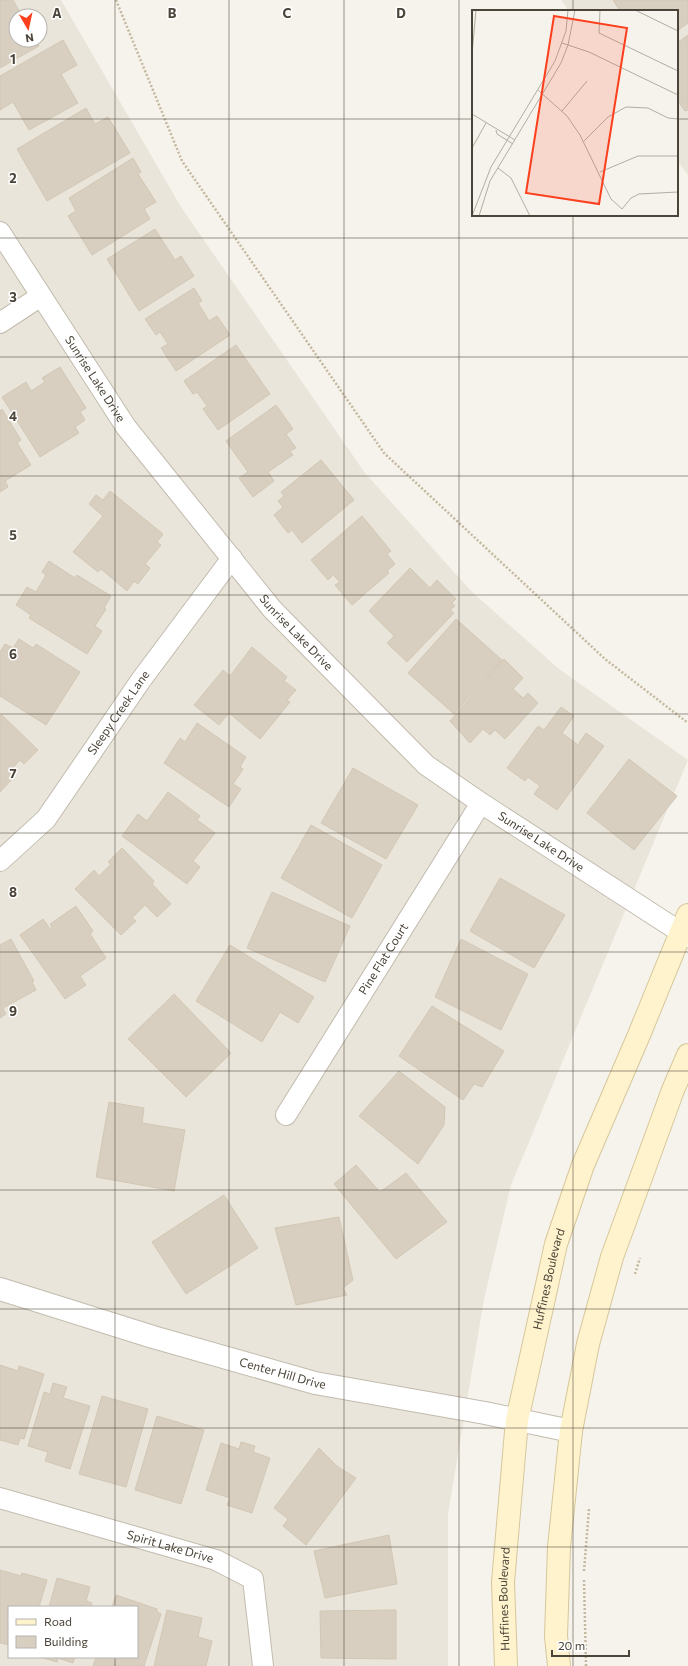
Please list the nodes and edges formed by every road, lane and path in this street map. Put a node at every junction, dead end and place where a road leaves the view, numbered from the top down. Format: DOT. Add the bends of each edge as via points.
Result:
graph roads {
  1 [pos="116,0"];
  2 [pos="0,232"];
  3 [pos="41,296"];
  4 [pos="0,323"];
  5 [pos="232,558"];
  6 [pos="688,723"];
  7 [pos="481,803"];
  8 [pos="0,861"];
  9 [pos="686,929"];
  10 [pos="688,1055"];
  11 [pos="286,1115"];
  12 [pos="642,1251"];
  13 [pos="632,1280"];
  14 [pos="0,1289"];
  15 [pos="517,1420"];
  16 [pos="571,1431"];
  17 [pos="0,1498"];
  18 [pos="590,1505"];
  19 [pos="263,1666"];
  20 [pos="506,1666"];
  21 [pos="559,1666"];
  22 [pos="586,1666"];
  1 -- 6 [label="path" via="182,160 384,452 605,659"];
  2 -- 3 [label="street, Sunrise Lake Drive"];
  3 -- 4 [label="street"];
  3 -- 5 [label="street, Sunrise Lake Drive" via="126,427"];
  5 -- 7 [label="street, Sunrise Lake Drive" via="272,609 426,766"];
  5 -- 8 [label="street, Sleepy Creek Lane" via="141,680 46,819"];
  7 -- 9 [label="street, Sunrise Lake Drive"];
  7 -- 11 [label="street, Pine Flat Court"];
  9 -- 15 [label="main road, Huffines Boulevard" via="583,1165 558,1237"];
  10 -- 16 [label="main road" via="612,1257 588,1344"];
  12 -- 13 [label="path"];
  14 -- 15 [label="street, Center Hill Drive" via="316,1384"];
  15 -- 16 [label="street, Center Hill Drive"];
  15 -- 20 [label="main road, Huffines Boulevard" via="503,1582"];
  16 -- 21 [label="main road" via="559,1547 556,1636"];
  17 -- 19 [label="street, Spirit Lake Drive" via="216,1560 253,1579"];
  18 -- 22 [label="path" via="584,1576"];
}
